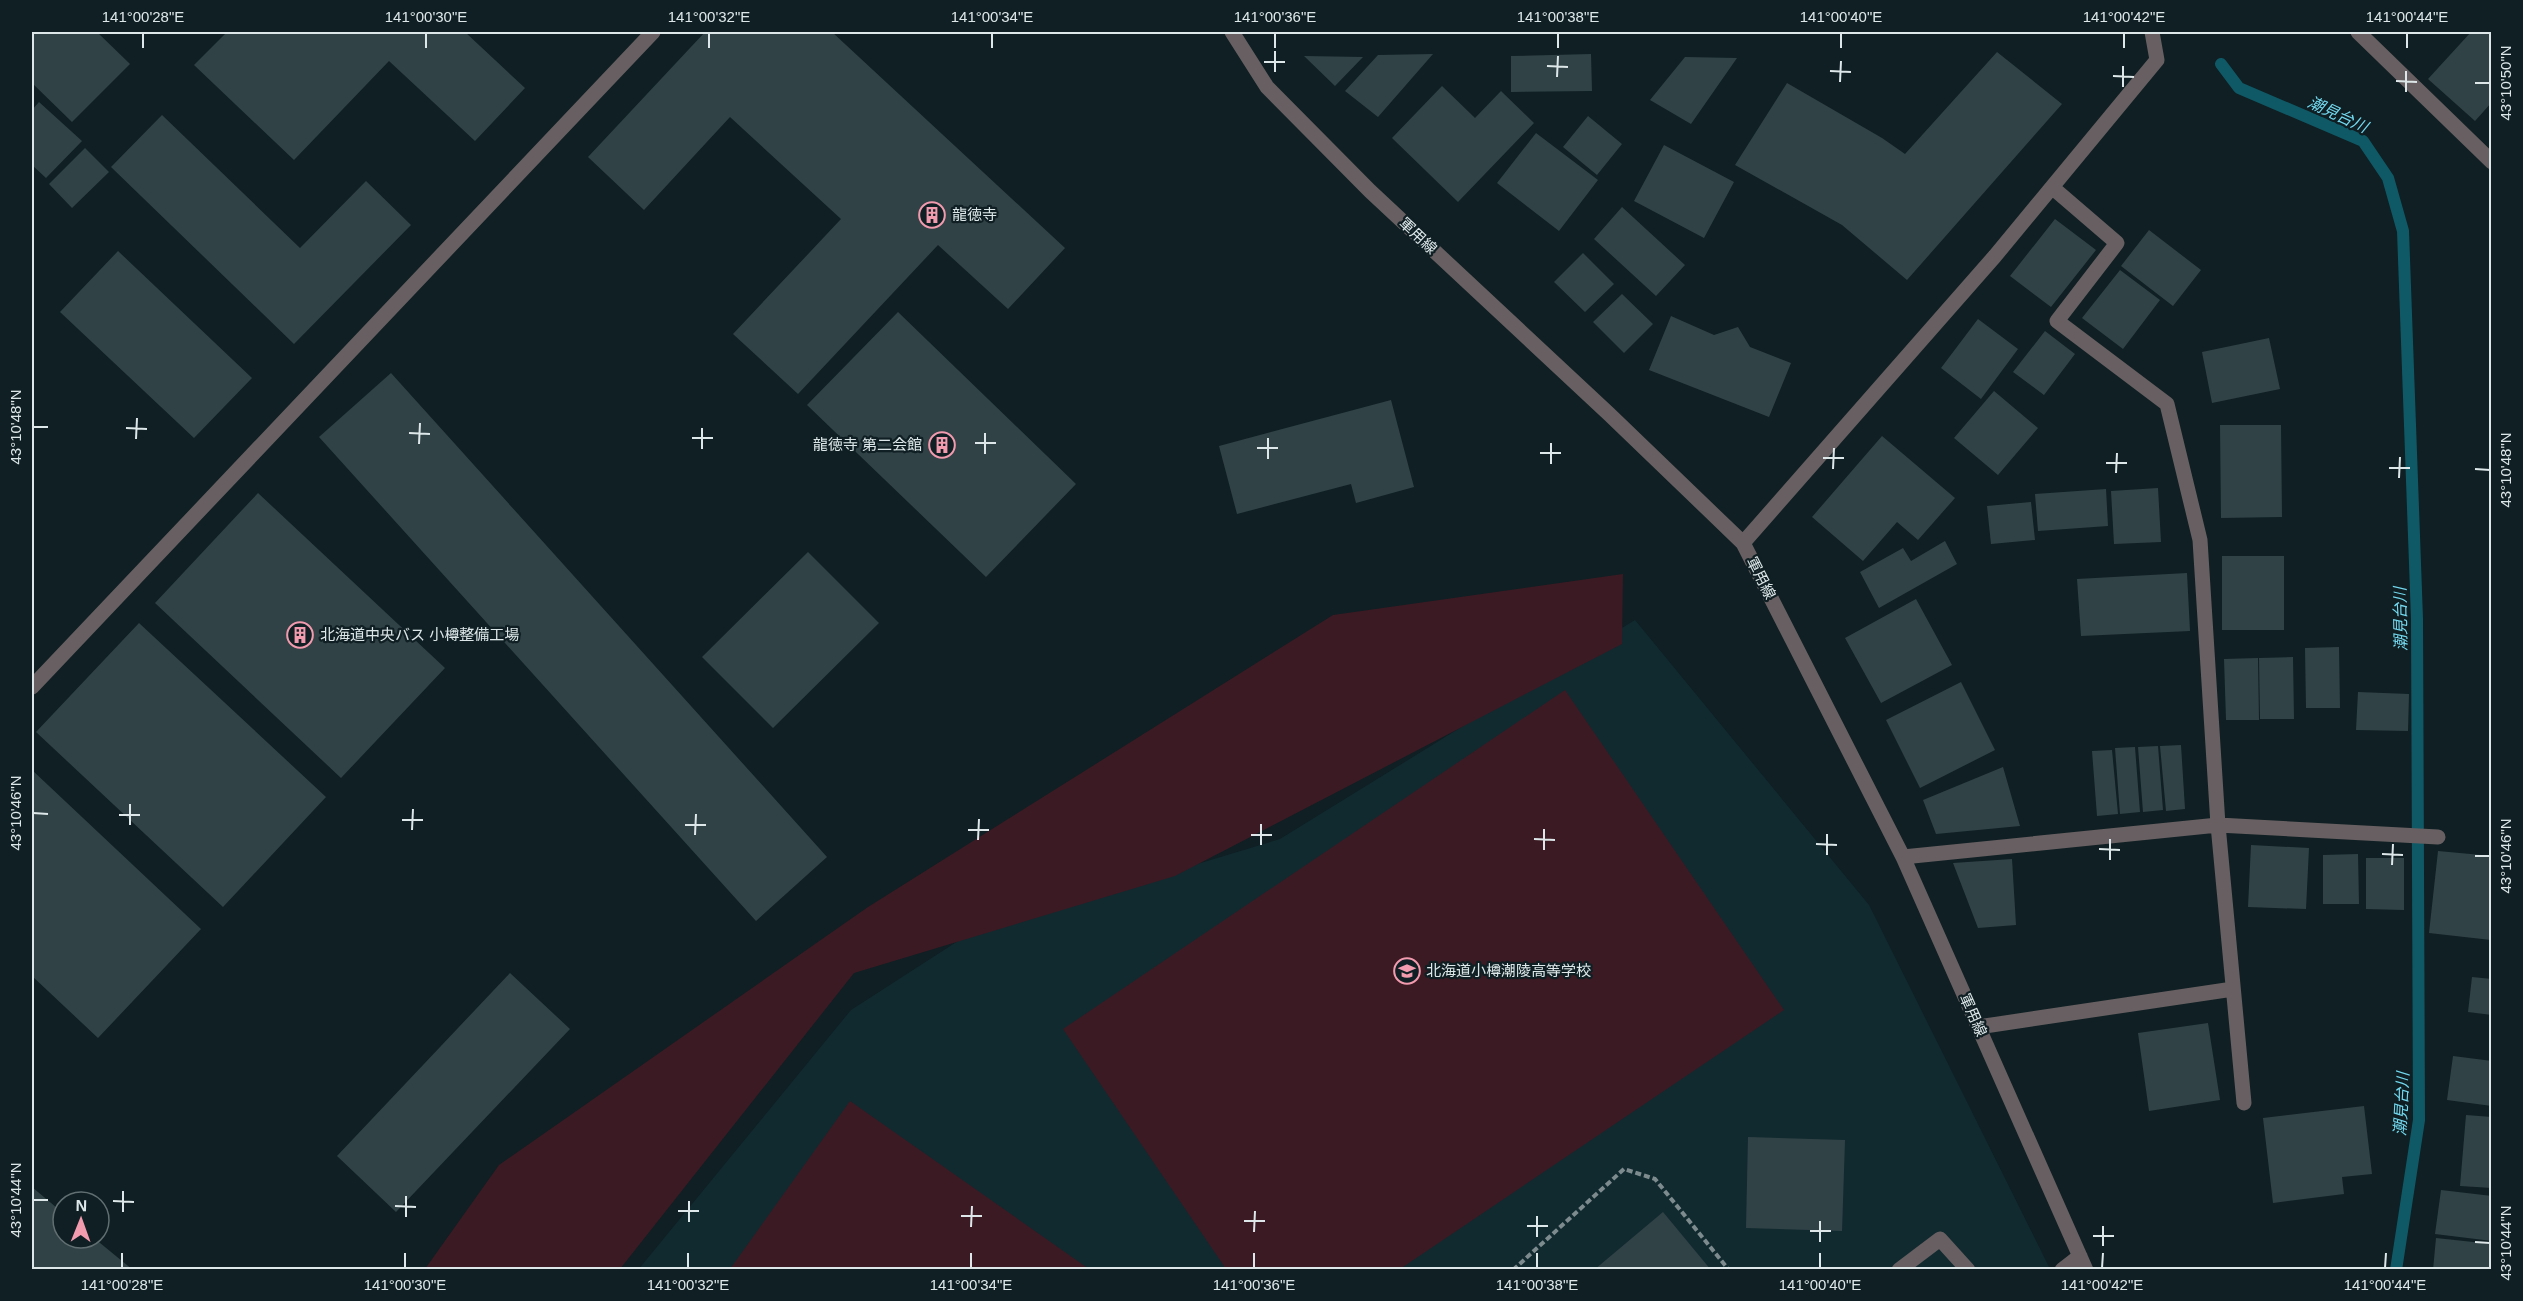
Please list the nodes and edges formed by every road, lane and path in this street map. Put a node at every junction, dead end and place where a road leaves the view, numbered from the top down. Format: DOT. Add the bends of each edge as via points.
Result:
graph roads {
  1 [pos="653,32"];
  2 [pos="1232,32"];
  3 [pos="2152,32"];
  4 [pos="2358,32"];
  5 [pos="2492,162"];
  6 [pos="2053,188"];
  7 [pos="1743,543"];
  8 [pos="32,687"];
  9 [pos="2218,825"];
  10 [pos="2438,837"];
  11 [pos="1902,857"];
  12 [pos="2233,989"];
  13 [pos="1978,1027"];
  14 [pos="2244,1103"];
  15 [pos="2083,1263"];
  16 [pos="1513,1269"];
  17 [pos="1729,1269"];
  18 [pos="1899,1269"];
  19 [pos="1968,1269"];
  20 [pos="2062,1269"];
  1 -- 8 [label="street"];
  2 -- 7 [label="street, 軍用線" via="1267,87 1346,167"];
  3 -- 6 [label="street" via="2157,60"];
  4 -- 5 [label="street"];
  6 -- 7 [label="street"];
  6 -- 9 [label="street" via="2117,243 2056,321 2167,404 2200,540"];
  7 -- 11 [label="street, 軍用線"];
  9 -- 10 [label="street"];
  9 -- 11 [label="street"];
  9 -- 12 [label="street"];
  11 -- 13 [label="street, 軍用線"];
  12 -- 13 [label="street"];
  12 -- 14 [label="street"];
  13 -- 15 [label="street, 軍用線"];
  15 -- 20 [label="street"];
  16 -- 17 [label="path" via="1624,1169 1655,1179"];
  18 -- 19 [label="street" via="1940,1239"];
}
